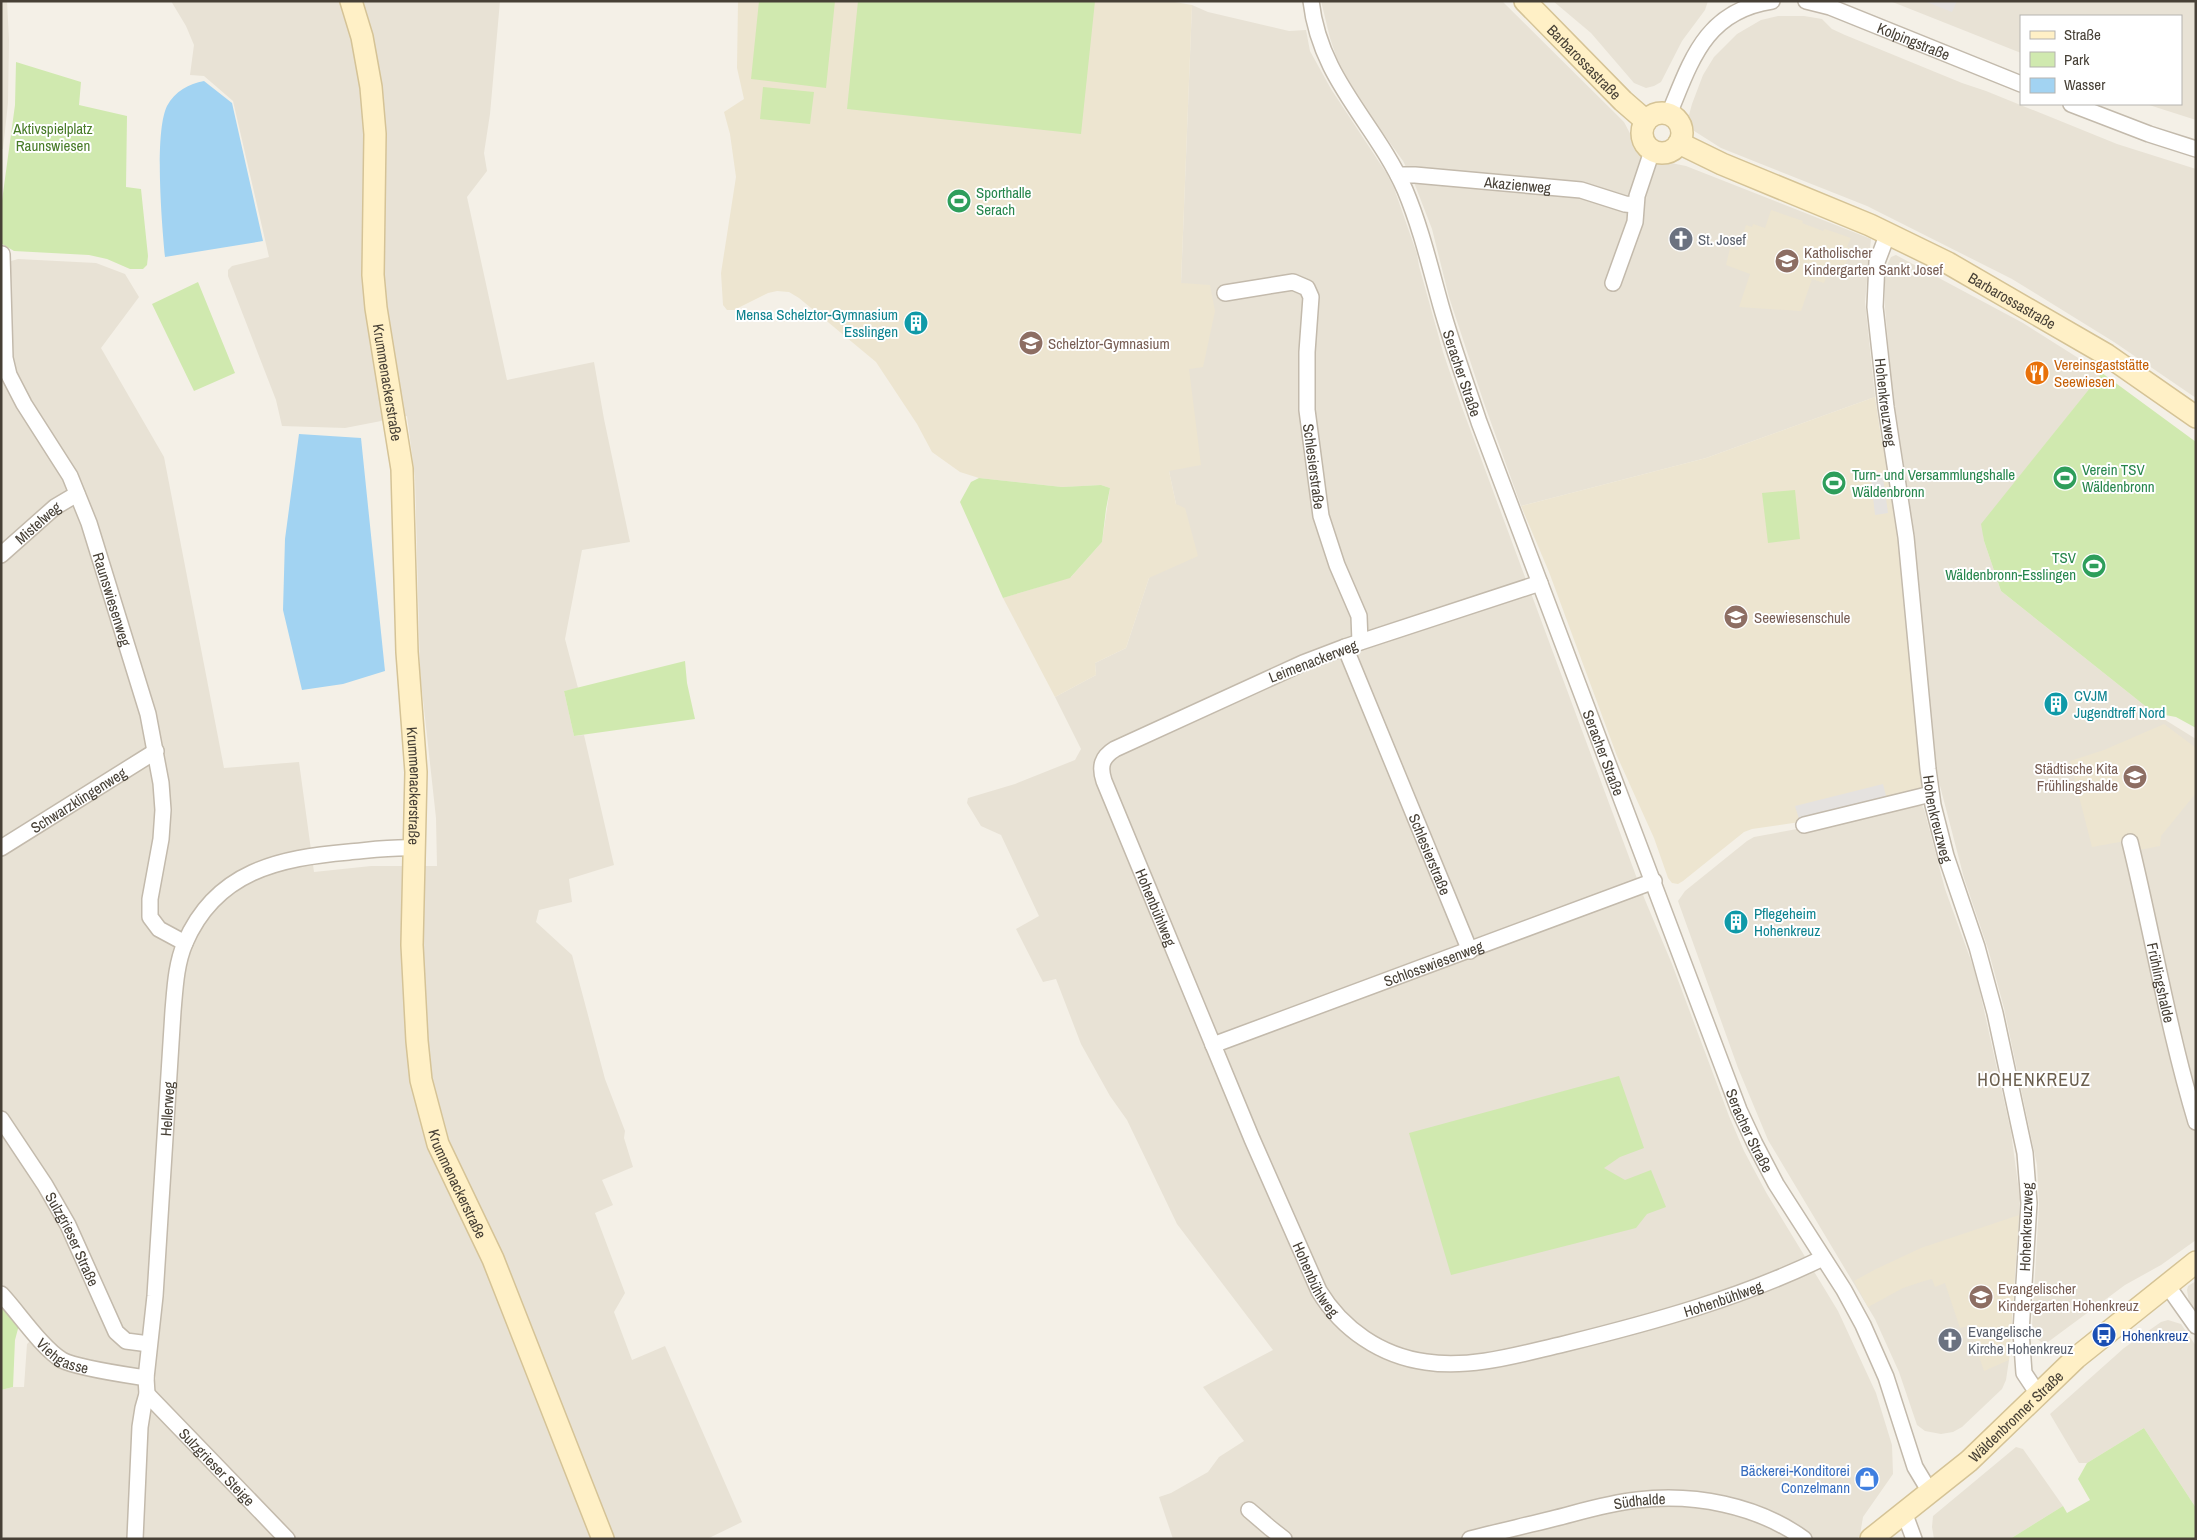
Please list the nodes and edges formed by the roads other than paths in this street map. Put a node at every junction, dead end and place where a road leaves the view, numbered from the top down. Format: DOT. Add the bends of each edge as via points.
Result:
graph roads {
  1 [pos="351,1"];
  2 [pos="1311,1"];
  3 [pos="1525,1"];
  4 [pos="1772,1"];
  5 [pos="1806,1"];
  6 [pos="1733,8"];
  7 [pos="2020,84"];
  8 [pos="2074,105"];
  9 [pos="1669,114"];
  10 [pos="1646,121"];
  11 [pos="1679,143"];
  12 [pos="2196,149"];
  13 [pos="1652,150"];
  14 [pos="1398,175"];
  15 [pos="1636,205"];
  16 [pos="1888,233"];
  17 [pos="2,254"];
  18 [pos="1613,283"];
  19 [pos="1225,294"];
  20 [pos="2196,417"];
  21 [pos="77,494"];
  22 [pos="1,556"];
  23 [pos="1540,583"];
  24 [pos="1360,642"];
  25 [pos="1345,647"];
  26 [pos="156,751"];
  27 [pos="1101,766"];
  28 [pos="1931,794"];
  29 [pos="1804,825"];
  30 [pos="2130,842"];
  31 [pos="1,848"];
  32 [pos="414,848"];
  33 [pos="1654,881"];
  34 [pos="185,943"];
  35 [pos="1470,950"];
  36 [pos="1213,1045"];
  37 [pos="1,1119"];
  38 [pos="2196,1122"];
  39 [pos="1823,1258"];
  40 [pos="2196,1262"];
  41 [pos="2167,1284"];
  42 [pos="1,1294"];
  43 [pos="2196,1326"];
  44 [pos="149,1344"];
  45 [pos="146,1378"];
  46 [pos="148,1394"];
  47 [pos="2038,1394"];
  48 [pos="1930,1492"];
  49 [pos="1250,1510"];
  50 [pos="1904,1512"];
  51 [pos="1505,1534"];
  52 [pos="135,1539"];
  53 [pos="287,1539"];
  54 [pos="604,1539"];
  55 [pos="1284,1539"];
  56 [pos="1470,1539"];
  57 [pos="1804,1539"];
  58 [pos="1871,1539"];
  59 [pos="1914,1539"];
  1 -- 32 [label="main road, Krummenackerstraße" via="365,53 373,104 373,275 402,469 407,652 416,772"];
  2 -- 14 [label="street, Seracher Straße" via="1329,66"];
  3 -- 10 [label="main road, Barbarossastraße"];
  4 -- 6 [label="street"];
  5 -- 7 [label="street, Kolpingstraße" via="1830,7"];
  6 -- 9 [label="street" via="1696,50"];
  8 -- 12 [label="street"];
  9 -- 10 [label="main road" via="1653,115"];
  9 -- 11 [label="main road" via="1680,125"];
  10 -- 13 [label="main road" via="1642,136"];
  11 -- 13 [label="main road" via="1668,152"];
  11 -- 16 [label="main road, Barbarossastraße"];
  13 -- 15 [label="street"];
  14 -- 15 [label="street, Akazienweg" via="1581,190"];
  14 -- 23 [label="street, Seracher Straße" via="1420,233 1479,422"];
  15 -- 18 [label="street" via="1635,222"];
  16 -- 20 [label="main road, Barbarossastraße" via="1948,263 2087,343"];
  16 -- 28 [label="street, Hohenkreuzweg" via="1876,270 1876,317 1906,537"];
  17 -- 21 [label="street, Raunswiesenweg" via="5,358 9,375 67,469"];
  19 -- 24 [label="street, Schlesierstraße" via="1293,282 1310,292 1307,410 1321,516 1359,616"];
  21 -- 22 [label="street, Mistelweg" via="55,506"];
  21 -- 26 [label="street, Raunswiesenweg" via="138,678"];
  23 -- 24 [label="street, Leimenackerweg"];
  23 -- 33 [label="street, Seracher Straße"];
  24 -- 25 [label="street, Leimenackerweg"];
  25 -- 27 [label="street, Leimenackerweg" via="1283,671 1115,749 1107,754"];
  25 -- 35 [label="street, Schlesierstraße"];
  26 -- 31 [label="street, Schwarzklingenweg"];
  26 -- 34 [label="street, Raunswiesenweg" via="161,783 162,829 150,917 159,929"];
  27 -- 36 [label="street, Hohenbühlweg" via="1104,781"];
  28 -- 29 [label="street"];
  28 -- 47 [label="street, Hohenkreuzweg" via="1946,856 1988,988 2025,1153 2029,1203 2021,1332 2024,1373"];
  30 -- 38 [label="street, Frühlingshalde" via="2175,1048"];
  32 -- 34 [label="street, Hellerweg" via="320,854 261,868 238,880 212,903"];
  32 -- 54 [label="main road, Krummenackerstraße" via="412,945 417,1041 421,1080 433,1130 493,1259"];
  33 -- 35 [label="street, Schlosswiesenweg"];
  33 -- 39 [label="street, Seracher Straße" via="1714,1047 1749,1132 1776,1184"];
  34 -- 44 [label="street, Hellerweg" via="178,966 173,1011"];
  35 -- 36 [label="street, Schlosswiesenweg"];
  36 -- 39 [label="street, Hohenbühlweg" via="1322,1296 1348,1327 1395,1355 1446,1364 1535,1351 1693,1308 1757,1287"];
  37 -- 44 [label="street, Sulzgrieser Straße" via="68,1225 116,1332 126,1341"];
  39 -- 48 [label="street, Seracher Straße" via="1872,1344 1911,1457"];
  40 -- 41 [label="main road, Wäldenbronner Straße"];
  41 -- 43 [label="street"];
  41 -- 47 [label="main road, Wäldenbronner Straße" via="2076,1358"];
  42 -- 45 [label="street, Viehgasse" via="62,1360"];
  44 -- 45 [label="street, Hellerweg"];
  45 -- 46 [label="street, Hellerweg"];
  46 -- 52 [label="street, Hellerweg" via="140,1427"];
  46 -- 53 [label="street, Sulzgrieser Steige"];
  47 -- 48 [label="main road, Wäldenbronner Straße" via="1969,1461"];
  48 -- 50 [label="main road, Wäldenbronner Straße"];
  49 -- 55 [label="street"];
  50 -- 58 [label="main road, Wäldenbronner Straße"];
  50 -- 59 [label="street"];
  51 -- 56 [label="street, Südhalde"];
  51 -- 57 [label="street, Südhalde" via="1608,1504 1667,1498 1704,1500 1730,1506 1766,1518"];
}
